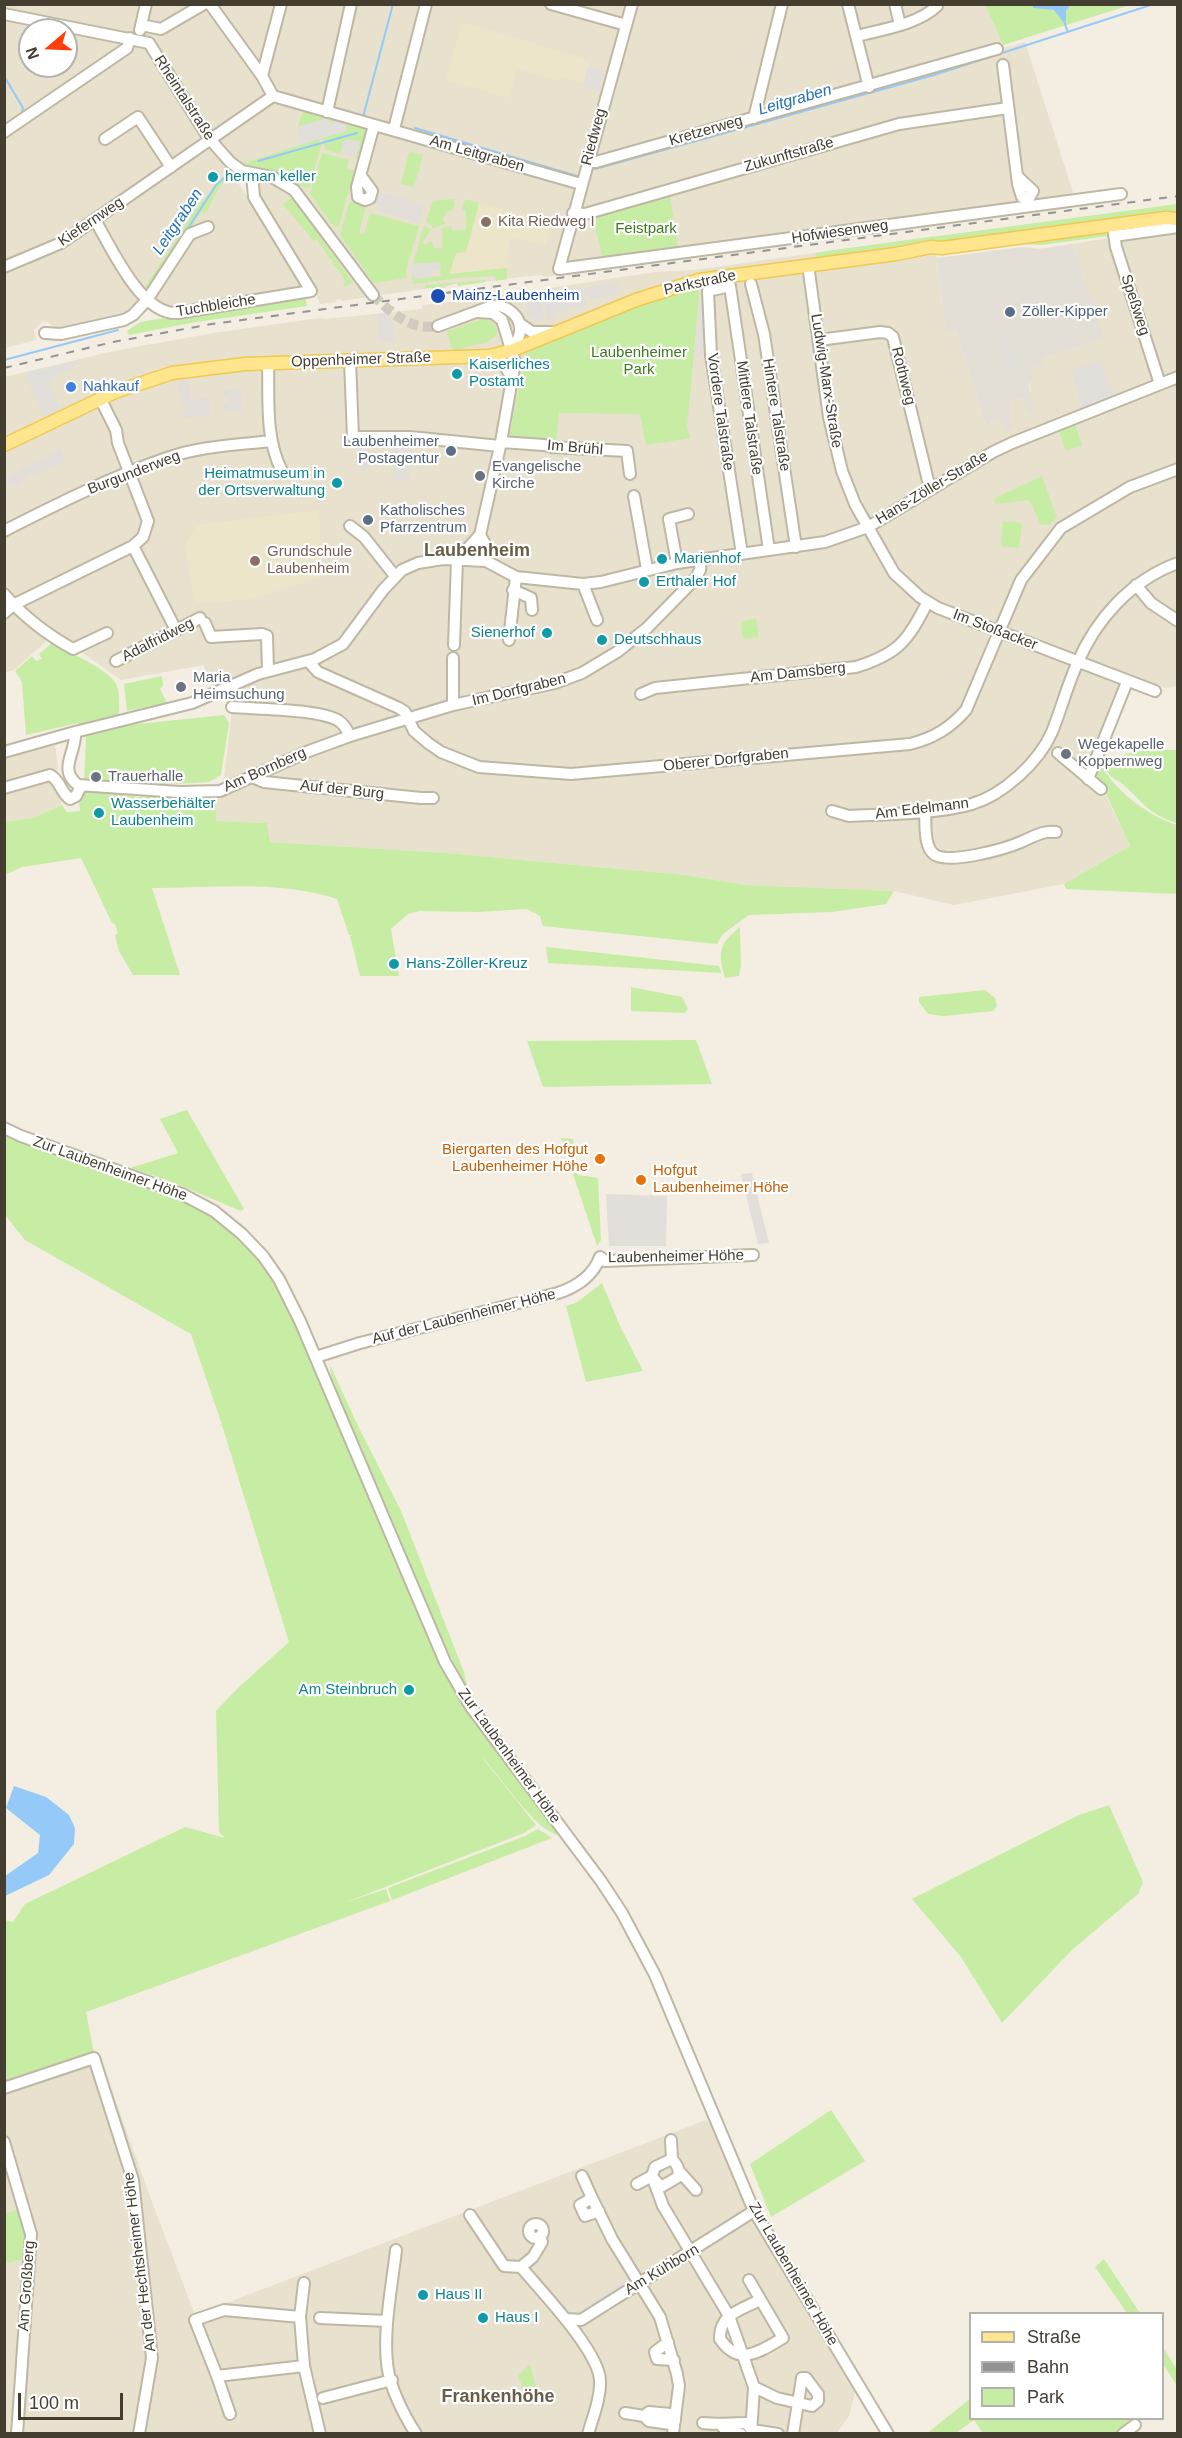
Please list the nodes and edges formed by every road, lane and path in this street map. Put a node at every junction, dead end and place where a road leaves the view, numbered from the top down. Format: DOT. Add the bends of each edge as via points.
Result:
graph roads {
  1 [pos="6,4"];
  2 [pos="146,4"];
  3 [pos="204,4"];
  4 [pos="210,4"];
  5 [pos="281,4"];
  6 [pos="351,4"];
  7 [pos="426,4"];
  8 [pos="551,4"];
  9 [pos="632,4"];
  10 [pos="782,4"];
  11 [pos="848,4"];
  12 [pos="895,4"];
  13 [pos="937,6"];
  14 [pos="4,14"];
  15 [pos="141,25"];
  16 [pos="626,25"];
  17 [pos="900,25"];
  18 [pos="857,36"];
  19 [pos="134,39"];
  20 [pos="997,49"];
  21 [pos="1003,65"];
  22 [pos="262,76"];
  23 [pos="869,87"];
  24 [pos="273,96"];
  25 [pos="1008,108"];
  26 [pos="327,112"];
  27 [pos="754,118"];
  28 [pos="374,125"];
  29 [pos="394,129"];
  30 [pos="4,132"];
  31 [pos="105,139"];
  32 [pos="210,140"];
  33 [pos="587,162"];
  34 [pos="171,167"];
  35 [pos="252,174"];
  36 [pos="361,176"];
  37 [pos="581,184"];
  38 [pos="1121,194"];
  39 [pos="1026,203"];
  40 [pos="573,213"];
  41 [pos="1173,217"];
  42 [pos="95,220"];
  43 [pos="208,226"];
  44 [pos="1178,227"];
  45 [pos="1113,231"];
  46 [pos="808,266"];
  47 [pos="4,267"];
  48 [pos="559,269"];
  49 [pos="751,284"];
  50 [pos="730,286"];
  51 [pos="373,295"];
  52 [pos="147,300"];
  53 [pos="478,312"];
  54 [pos="519,323"];
  55 [pos="438,326"];
  56 [pos="561,330"];
  57 [pos="45,333"];
  58 [pos="819,340"];
  59 [pos="513,350"];
  60 [pos="489,356"];
  61 [pos="351,360"];
  62 [pos="268,363"];
  63 [pos="1178,377"];
  64 [pos="512,378"];
  65 [pos="1160,384"];
  66 [pos="100,398"];
  67 [pos="271,441"];
  68 [pos="501,444"];
  69 [pos="4,445"];
  70 [pos="1178,469"];
  71 [pos="282,471"];
  72 [pos="129,473"];
  73 [pos="630,474"];
  74 [pos="930,489"];
  75 [pos="634,496"];
  76 [pos="688,514"];
  77 [pos="350,526"];
  78 [pos="868,527"];
  79 [pos="4,531"];
  80 [pos="480,535"];
  81 [pos="134,546"];
  82 [pos="796,546"];
  83 [pos="769,550"];
  84 [pos="742,554"];
  85 [pos="460,560"];
  86 [pos="701,560"];
  87 [pos="486,561"];
  88 [pos="1178,562"];
  89 [pos="677,563"];
  90 [pos="647,569"];
  91 [pos="395,576"];
  92 [pos="516,577"];
  93 [pos="583,584"];
  94 [pos="1136,585"];
  95 [pos="513,590"];
  96 [pos="4,594"];
  97 [pos="927,603"];
  98 [pos="14,605"];
  99 [pos="532,610"];
  100 [pos="4,613"];
  101 [pos="597,620"];
  102 [pos="1178,621"];
  103 [pos="176,630"];
  104 [pos="998,631"];
  105 [pos="107,633"];
  106 [pos="509,640"];
  107 [pos="454,645"];
  108 [pos="453,658"];
  109 [pos="116,661"];
  110 [pos="308,661"];
  111 [pos="1077,662"];
  112 [pos="268,671"];
  113 [pos="1127,682"];
  114 [pos="1155,691"];
  115 [pos="641,694"];
  116 [pos="453,705"];
  117 [pos="232,706"];
  118 [pos="408,719"];
  119 [pos="75,732"];
  120 [pos="350,736"];
  121 [pos="4,752"];
  122 [pos="1058,753"];
  123 [pos="252,777"];
  124 [pos="1088,779"];
  125 [pos="81,786"];
  126 [pos="4,788"];
  127 [pos="1101,789"];
  128 [pos="433,798"];
  129 [pos="925,810"];
  130 [pos="832,811"];
  131 [pos="1056,832"];
  132 [pos="4,1128"];
  133 [pos="753,1255"];
  134 [pos="600,1257"];
  135 [pos="315,1357"];
  136 [pos="4,2088"];
  137 [pos="671,2139"];
  138 [pos="4,2142"];
  139 [pos="672,2159"];
  140 [pos="679,2171"];
  141 [pos="582,2176"];
  142 [pos="653,2178"];
  143 [pos="637,2184"];
  144 [pos="696,2190"];
  145 [pos="754,2211"];
  146 [pos="470,2215"];
  147 [pos="540,2236"];
  148 [pos="396,2250"];
  149 [pos="692,2252"];
  150 [pos="521,2267"];
  151 [pos="749,2280"];
  152 [pos="304,2283"];
  153 [pos="639,2284"];
  154 [pos="760,2300"];
  155 [pos="729,2316"];
  156 [pos="300,2317"];
  157 [pos="320,2318"];
  158 [pos="567,2319"];
  159 [pos="387,2321"];
  160 [pos="668,2342"];
  161 [pos="744,2357"];
  162 [pos="674,2360"];
  163 [pos="304,2366"];
  164 [pos="217,2376"];
  165 [pos="392,2380"];
  166 [pos="754,2387"];
  167 [pos="323,2398"];
  168 [pos="625,2413"];
  169 [pos="230,2414"];
  170 [pos="675,2420"];
  171 [pos="703,2423"];
  172 [pos="1135,2425"];
  173 [pos="17,2433"];
  174 [pos="139,2433"];
  175 [pos="320,2433"];
  176 [pos="416,2433"];
  177 [pos="588,2433"];
  178 [pos="673,2433"];
  179 [pos="748,2433"];
  180 [pos="778,2433"];
  181 [pos="793,2433"];
  182 [pos="888,2433"];
  183 [pos="1123,2433"];
  1 -- 14 [label="street"];
  2 -- 15 [label="street"];
  3 -- 15 [label="street" via="161,29"];
  4 -- 22 [label="street"];
  5 -- 22 [label="street"];
  6 -- 26 [label="street"];
  7 -- 29 [label="street"];
  8 -- 16 [label="street"];
  9 -- 16 [label="street, Riedweg"];
  10 -- 27 [label="street"];
  11 -- 18 [label="street"];
  12 -- 17 [label="street"];
  13 -- 17 [label="street"];
  14 -- 19 [label="street, Rheintalstraße"];
  15 -- 19 [label="street"];
  16 -- 33 [label="street, Riedweg"];
  17 -- 18 [label="street"];
  18 -- 23 [label="street"];
  19 -- 30 [label="street" via="127,48"];
  19 -- 32 [label="street, Rheintalstraße" via="152,46"];
  20 -- 23 [label="street, Kretzerweg"];
  21 -- 25 [label="street"];
  22 -- 24 [label="street"];
  23 -- 27 [label="street, Kretzerweg"];
  24 -- 26 [label="street, Am Leitgraben"];
  24 -- 32 [label="street"];
  25 -- 39 [label="street" via="1017,176 1033,190"];
  25 -- 40 [label="street, Zukunftstraße" via="899,124 585,214"];
  26 -- 28 [label="street, Am Leitgraben"];
  27 -- 33 [label="street, Kretzerweg"];
  28 -- 29 [label="street, Am Leitgraben"];
  28 -- 36 [label="street"];
  29 -- 37 [label="street, Am Leitgraben"];
  31 -- 34 [label="street" via="138,117"];
  32 -- 34 [label="street, Kiefernweg"];
  32 -- 35 [label="street, Rheintalstraße" via="235,166"];
  33 -- 37 [label="street, Riedweg"];
  34 -- 42 [label="street, Kiefernweg"];
  35 -- 51 [label="street, Rheintalstraße" via="277,179 294,190"];
  35 -- 52 [label="street, Tuchbleiche" via="254,197 311,291 177,313 167,312"];
  37 -- 40 [label="street, Riedweg"];
  38 -- 39 [label="street, Hofwiesenweg"];
  39 -- 48 [label="street, Hofwiesenweg"];
  40 -- 48 [label="street, Riedweg"];
  41 -- 45 [label="main road, Parkstraße"];
  42 -- 47 [label="street, Kiefernweg" via="57,246"];
  42 -- 52 [label="street, Tuchbleiche" via="129,278"];
  43 -- 52 [label="street" via="190,234"];
  44 -- 45 [label="street"];
  45 -- 46 [label="main road, Parkstraße" via="931,247"];
  45 -- 65 [label="street, Speßweg"];
  46 -- 56 [label="main road, Parkstraße" via="699,280 659,291"];
  46 -- 58 [label="street, Ludwig-Marx-Straße"];
  49 -- 82 [label="street, Hintere Talstraße" via="764,334"];
  50 -- 83 [label="street, Mittlere Talstraße"];
  50 -- 84 [label="street, Vordere Talstraße" via="708,291 711,355"];
  52 -- 57 [label="street" via="124,320 61,334"];
  53 -- 54 [label="street" via="501,306 512,312"];
  53 -- 55 [label="street"];
  53 -- 59 [label="street" via="500,317"];
  54 -- 56 [label="street" via="540,333"];
  54 -- 59 [label="street"];
  56 -- 59 [label="main road, Parkstraße"];
  58 -- 74 [label="street, Rothweg" via="880,332 893,337"];
  58 -- 78 [label="street, Ludwig-Marx-Straße" via="836,453"];
  59 -- 60 [label="main road, Oppenheimer Straße"];
  59 -- 64 [label="street"];
  60 -- 61 [label="main road, Oppenheimer Straße"];
  60 -- 64 [label="street" via="503,363"];
  61 -- 62 [label="main road, Oppenheimer Straße"];
  61 -- 68 [label="street" via="353,438 406,436"];
  62 -- 66 [label="main road, Oppenheimer Straße" via="172,373"];
  62 -- 67 [label="street"];
  63 -- 65 [label="street, Hans-Zöller-Straße"];
  64 -- 68 [label="street"];
  65 -- 74 [label="street, Hans-Zöller-Straße" via="1012,443"];
  66 -- 69 [label="main road, Oppenheimer Straße"];
  66 -- 72 [label="street" via="116,430"];
  67 -- 71 [label="street"];
  67 -- 72 [label="street, Burgunderweg" via="189,452"];
  68 -- 73 [label="street, Im Brühl" via="627,451"];
  68 -- 80 [label="street"];
  70 -- 104 [label="street, Oberer Dorfgraben" via="1130,488 1061,528 1021,580"];
  72 -- 79 [label="street, Burgunderweg"];
  72 -- 81 [label="street" via="148,521 143,537"];
  74 -- 78 [label="street, Hans-Zöller-Straße"];
  75 -- 90 [label="street"];
  76 -- 89 [label="street" via="669,519"];
  77 -- 91 [label="street" via="364,537"];
  78 -- 82 [label="street, Hans-Zöller-Straße" via="836,539"];
  78 -- 97 [label="street, Im Stoßacker" via="894,573"];
  80 -- 85 [label="street"];
  80 -- 87 [label="street"];
  81 -- 98 [label="street"];
  81 -- 103 [label="street"];
  82 -- 83 [label="street, Hans-Zöller-Straße"];
  83 -- 84 [label="street, Hans-Zöller-Straße"];
  84 -- 86 [label="street, Hans-Zöller-Straße"];
  85 -- 87 [label="street"];
  85 -- 91 [label="street" via="418,563"];
  85 -- 107 [label="street"];
  86 -- 89 [label="street, Hans-Zöller-Straße"];
  86 -- 116 [label="street, Im Dorfgraben" via="696,578 658,617 598,664 555,683"];
  87 -- 92 [label="street, Hans-Zöller-Straße"];
  88 -- 94 [label="street, Am Edelmann"];
  89 -- 90 [label="street, Hans-Zöller-Straße"];
  90 -- 93 [label="street, Hans-Zöller-Straße"];
  91 -- 110 [label="street" via="343,644"];
  92 -- 93 [label="street, Hans-Zöller-Straße"];
  92 -- 95 [label="street"];
  93 -- 101 [label="street"];
  94 -- 102 [label="street" via="1151,603"];
  94 -- 111 [label="street, Am Edelmann" via="1103,617"];
  95 -- 99 [label="street" via="531,598"];
  95 -- 106 [label="street"];
  96 -- 98 [label="street"];
  97 -- 104 [label="street, Im Stoßacker"];
  97 -- 115 [label="street, Am Damsberg" via="907,639 873,662 655,688"];
  98 -- 100 [label="street"];
  98 -- 105 [label="street" via="73,649"];
  103 -- 109 [label="street, Adalfridweg"];
  103 -- 112 [label="street, Adalfridweg" via="203,621 211,637 265,634 269,641"];
  104 -- 111 [label="street, Im Stoßacker"];
  104 -- 118 [label="street, Oberer Dorfgraben" via="966,710 940,734 910,744 566,774 471,764 428,743 414,731"];
  108 -- 116 [label="street"];
  110 -- 112 [label="street"];
  110 -- 118 [label="street" via="318,672 399,708"];
  111 -- 113 [label="street, Im Stoßacker"];
  111 -- 129 [label="street, Am Edelmann" via="1052,733 1020,775 971,804"];
  112 -- 119 [label="street" via="192,703"];
  113 -- 114 [label="street, Im Stoßacker"];
  113 -- 124 [label="street"];
  116 -- 118 [label="street, Im Dorfgraben"];
  117 -- 120 [label="street" via="308,713 337,720"];
  118 -- 120 [label="street, Am Bornberg"];
  119 -- 121 [label="street"];
  119 -- 125 [label="street" via="67,769"];
  120 -- 123 [label="street, Am Bornberg"];
  122 -- 124 [label="street"];
  123 -- 125 [label="street, Am Bornberg" via="227,788 204,792"];
  123 -- 128 [label="street, Auf der Burg" via="264,782"];
  124 -- 127 [label="street"];
  125 -- 126 [label="street, Am Bornberg" via="70,800 50,774"];
  129 -- 130 [label="street, Am Edelmann" via="849,816"];
  129 -- 131 [label="street" via="926,838 935,855 963,857 1009,847 1044,832"];
  132 -- 135 [label="street, Zur Laubenheimer Höhe" via="182,1194 230,1223 263,1256 279,1279"];
  133 -- 134 [label="street, Laubenheimer Höhe" via="605,1261"];
  134 -- 135 [label="street, Auf der Laubenheimer Höhe" via="585,1279 558,1293"];
  135 -- 145 [label="street, Zur Laubenheimer Höhe" via="446,1662 471,1707 622,1913 655,1975"];
  136 -- 174 [label="street, An der Hechtsheimer Höhe" via="94,2058 133,2180 152,2358"];
  137 -- 139 [label="street"];
  138 -- 173 [label="street, Am Großberg" via="31,2234"];
  139 -- 140 [label="street"];
  139 -- 142 [label="street" via="655,2167"];
  140 -- 142 [label="street" via="678,2177 661,2187"];
  140 -- 144 [label="street"];
  141 -- 153 [label="street"];
  142 -- 143 [label="street"];
  142 -- 149 [label="street" via="663,2206"];
  145 -- 149 [label="street, Am Kühborn"];
  145 -- 182 [label="street, Zur Laubenheimer Höhe"];
  146 -- 150 [label="street" via="504,2266"];
  147 -- 150 [label="street" via="538,2250"];
  148 -- 159 [label="street"];
  149 -- 153 [label="street, Am Kühborn"];
  149 -- 155 [label="street"];
  150 -- 158 [label="street"];
  151 -- 154 [label="street"];
  152 -- 156 [label="street"];
  153 -- 158 [label="street, Am Kühborn" via="581,2320"];
  153 -- 160 [label="street" via="660,2317"];
  154 -- 155 [label="street"];
  154 -- 161 [label="street" via="783,2338"];
  155 -- 161 [label="street"];
  155 -- 161 [label="street" via="722,2323 720,2339 726,2348"];
  156 -- 163 [label="street"];
  156 -- 164 [label="street" via="224,2310 195,2320"];
  157 -- 159 [label="street"];
  158 -- 177 [label="street" via="600,2379"];
  159 -- 165 [label="street" via="388,2370"];
  160 -- 162 [label="street"];
  160 -- 162 [label="street" via="655,2352 657,2359"];
  161 -- 166 [label="street"];
  162 -- 170 [label="street" via="678,2386"];
  163 -- 164 [label="street"];
  163 -- 175 [label="street"];
  164 -- 169 [label="street"];
  165 -- 167 [label="street"];
  165 -- 176 [label="street" via="403,2413"];
  166 -- 179 [label="street"];
  166 -- 181 [label="street" via="777,2398 800,2402"];
  168 -- 170 [label="street" via="670,2424"];
  170 -- 178 [label="street"];
  171 -- 179 [label="street" via="746,2423"];
  172 -- 183 [label="street"];
  179 -- 180 [label="street"];
}
